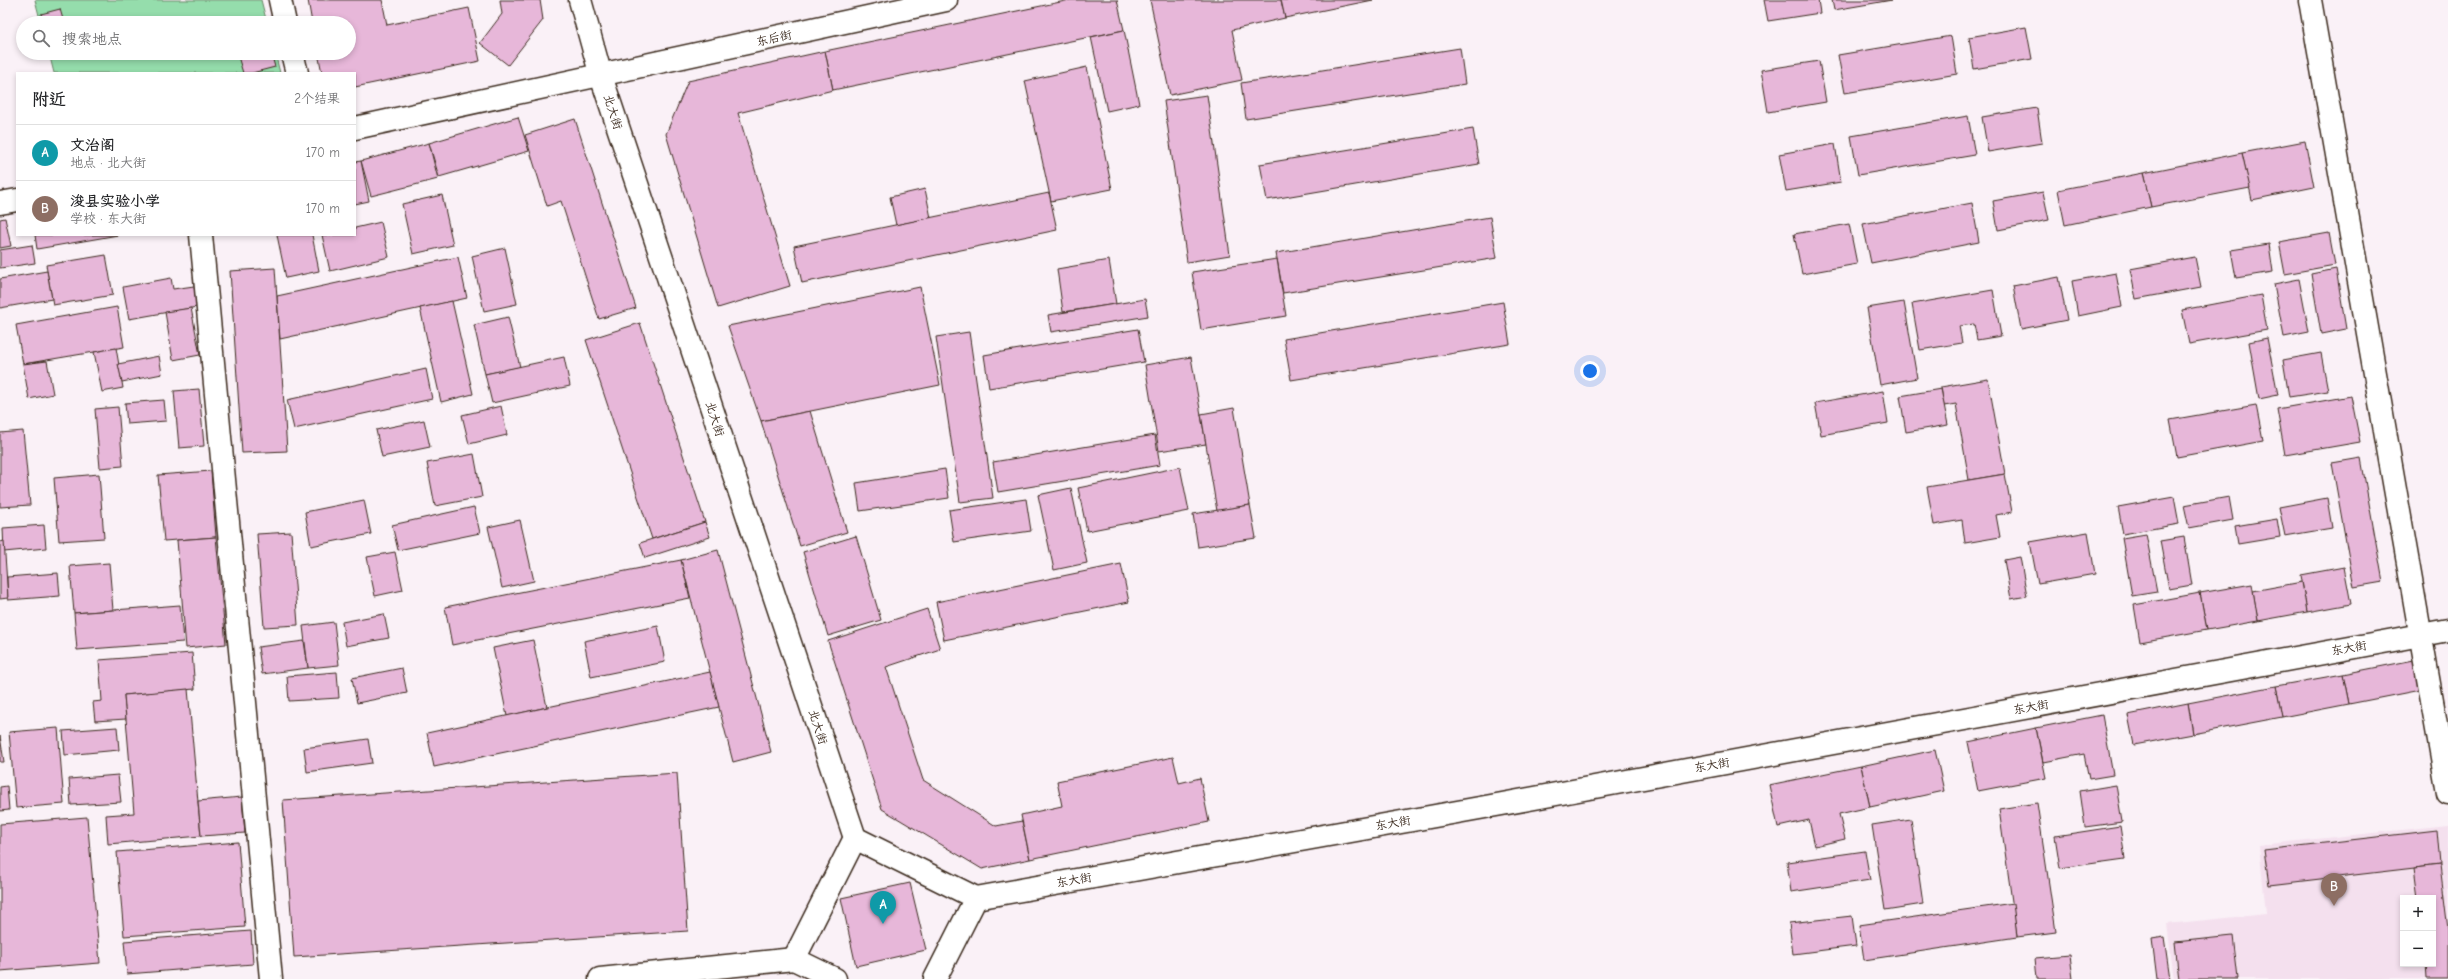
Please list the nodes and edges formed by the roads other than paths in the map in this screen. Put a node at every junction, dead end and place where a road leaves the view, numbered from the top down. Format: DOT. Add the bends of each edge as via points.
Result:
graph roads {
  1 [pos="280,0"];
  2 [pos="580,0"];
  3 [pos="946,0"];
  4 [pos="2310,0"];
  5 [pos="283,16"];
  6 [pos="294,60"];
  7 [pos="297,72"];
  8 [pos="601,76"];
  9 [pos="356,128"];
  10 [pos="16,200"];
  11 [pos="0,204"];
  12 [pos="201,236"];
  13 [pos="2448,630"];
  14 [pos="2421,635"];
  15 [pos="2448,793"];
  16 [pos="855,838"];
  17 [pos="976,898"];
  18 [pos="794,959"];
  19 [pos="272,979"];
  20 [pos="600,979"];
  21 [pos="834,979"];
  22 [pos="935,979"];
  1 -- 5 [label="street"];
  2 -- 8 [label="street, 北大街"];
  3 -- 8 [label="street, 东后街"];
  4 -- 14 [label="street"];
  6 -- 7 [label="street"];
  8 -- 9 [label="street, 东后街"];
  8 -- 16 [label="street, 北大街"];
  10 -- 11 [label="street"];
  12 -- 19 [label="street"];
  13 -- 14 [label="street, 东大街"];
  14 -- 15 [label="street"];
  14 -- 17 [label="street, 东大街" via="1510,803"];
  16 -- 17 [label="street"];
  16 -- 18 [label="street"];
  17 -- 22 [label="street"];
  18 -- 20 [label="street"];
  18 -- 21 [label="street"];
}
